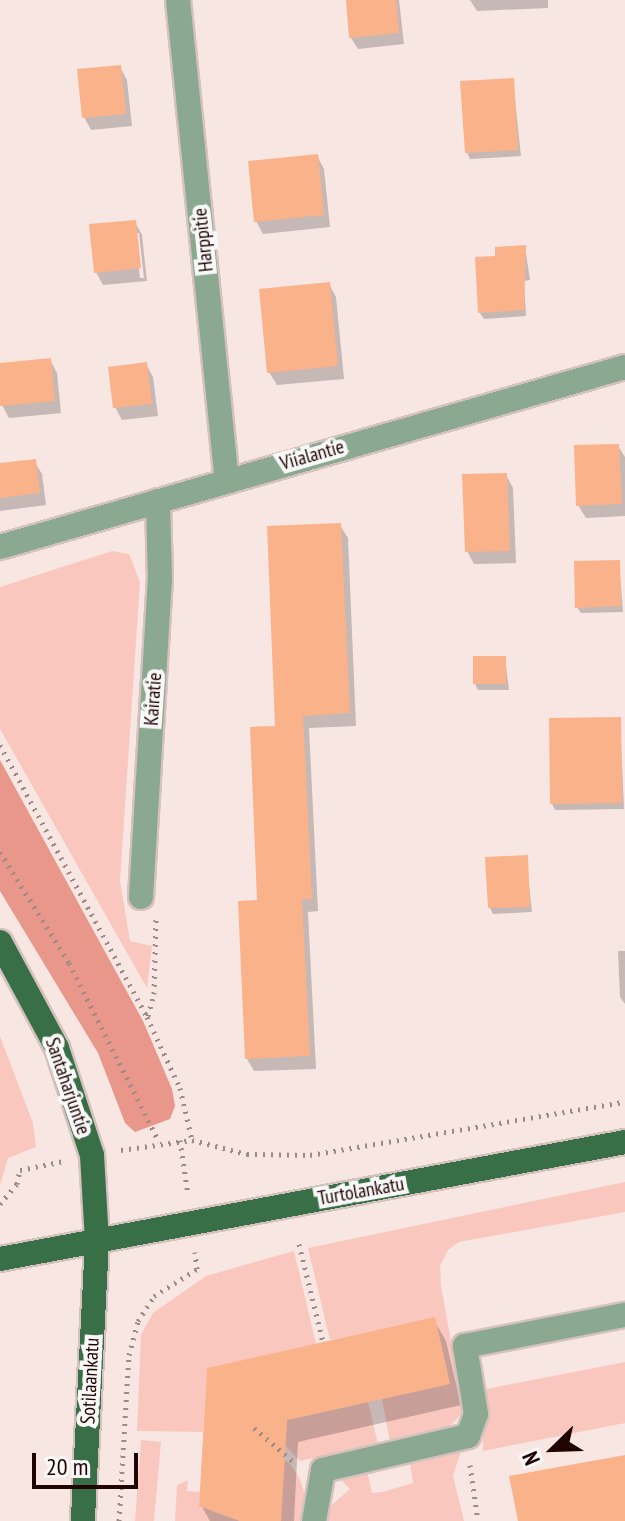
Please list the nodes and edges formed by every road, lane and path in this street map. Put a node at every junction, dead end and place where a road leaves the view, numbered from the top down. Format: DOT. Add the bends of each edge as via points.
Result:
graph roads {
  1 [pos="178,0"];
  2 [pos="625,367"];
  3 [pos="227,479"];
  4 [pos="158,501"];
  5 [pos="0,547"];
  6 [pos="0,745"];
  7 [pos="0,852"];
  8 [pos="141,897"];
  9 [pos="156,918"];
  10 [pos="0,942"];
  11 [pos="147,1017"];
  12 [pos="625,1102"];
  13 [pos="192,1140"];
  14 [pos="159,1142"];
  15 [pos="625,1142"];
  16 [pos="191,1222"];
  17 [pos="97,1241"];
  18 [pos="299,1244"];
  19 [pos="0,1259"];
  20 [pos="625,1315"];
  21 [pos="323,1342"];
  22 [pos="254,1428"];
  23 [pos="468,1436"];
  24 [pos="317,1481"];
  25 [pos="83,1521"];
  26 [pos="119,1521"];
  27 [pos="314,1521"];
  28 [pos="478,1521"];
  1 -- 3 [label="street, Harppitie"];
  2 -- 3 [label="street, Viialantie"];
  3 -- 4 [label="street, Viialantie"];
  4 -- 5 [label="street, Viialantie"];
  4 -- 8 [label="street, Kairatie" via="160,579"];
  6 -- 11 [label="path"];
  7 -- 14 [label="path" via="69,963"];
  9 -- 11 [label="path" via="154,994"];
  10 -- 17 [label="main road, Santaharjuntie" via="40,1009 71,1085 92,1155"];
  11 -- 13 [label="path" via="180,1088"];
  12 -- 13 [label="path" via="310,1155 247,1154"];
  13 -- 16 [label="path" via="180,1140"];
  15 -- 16 [label="main road, Turtolankatu"];
  16 -- 17 [label="main road, Turtolankatu"];
  16 -- 26 [label="path" via="197,1269 154,1296 138,1321 129,1355"];
  17 -- 19 [label="main road, Turtolankatu"];
  17 -- 25 [label="main road, Sotilaankatu"];
  18 -- 21 [label="path"];
  20 -- 23 [label="street" via="465,1346 476,1414"];
  22 -- 24 [label="path"];
  23 -- 24 [label="street" via="323,1470"];
  23 -- 28 [label="path"];
  24 -- 27 [label="street"];
}
